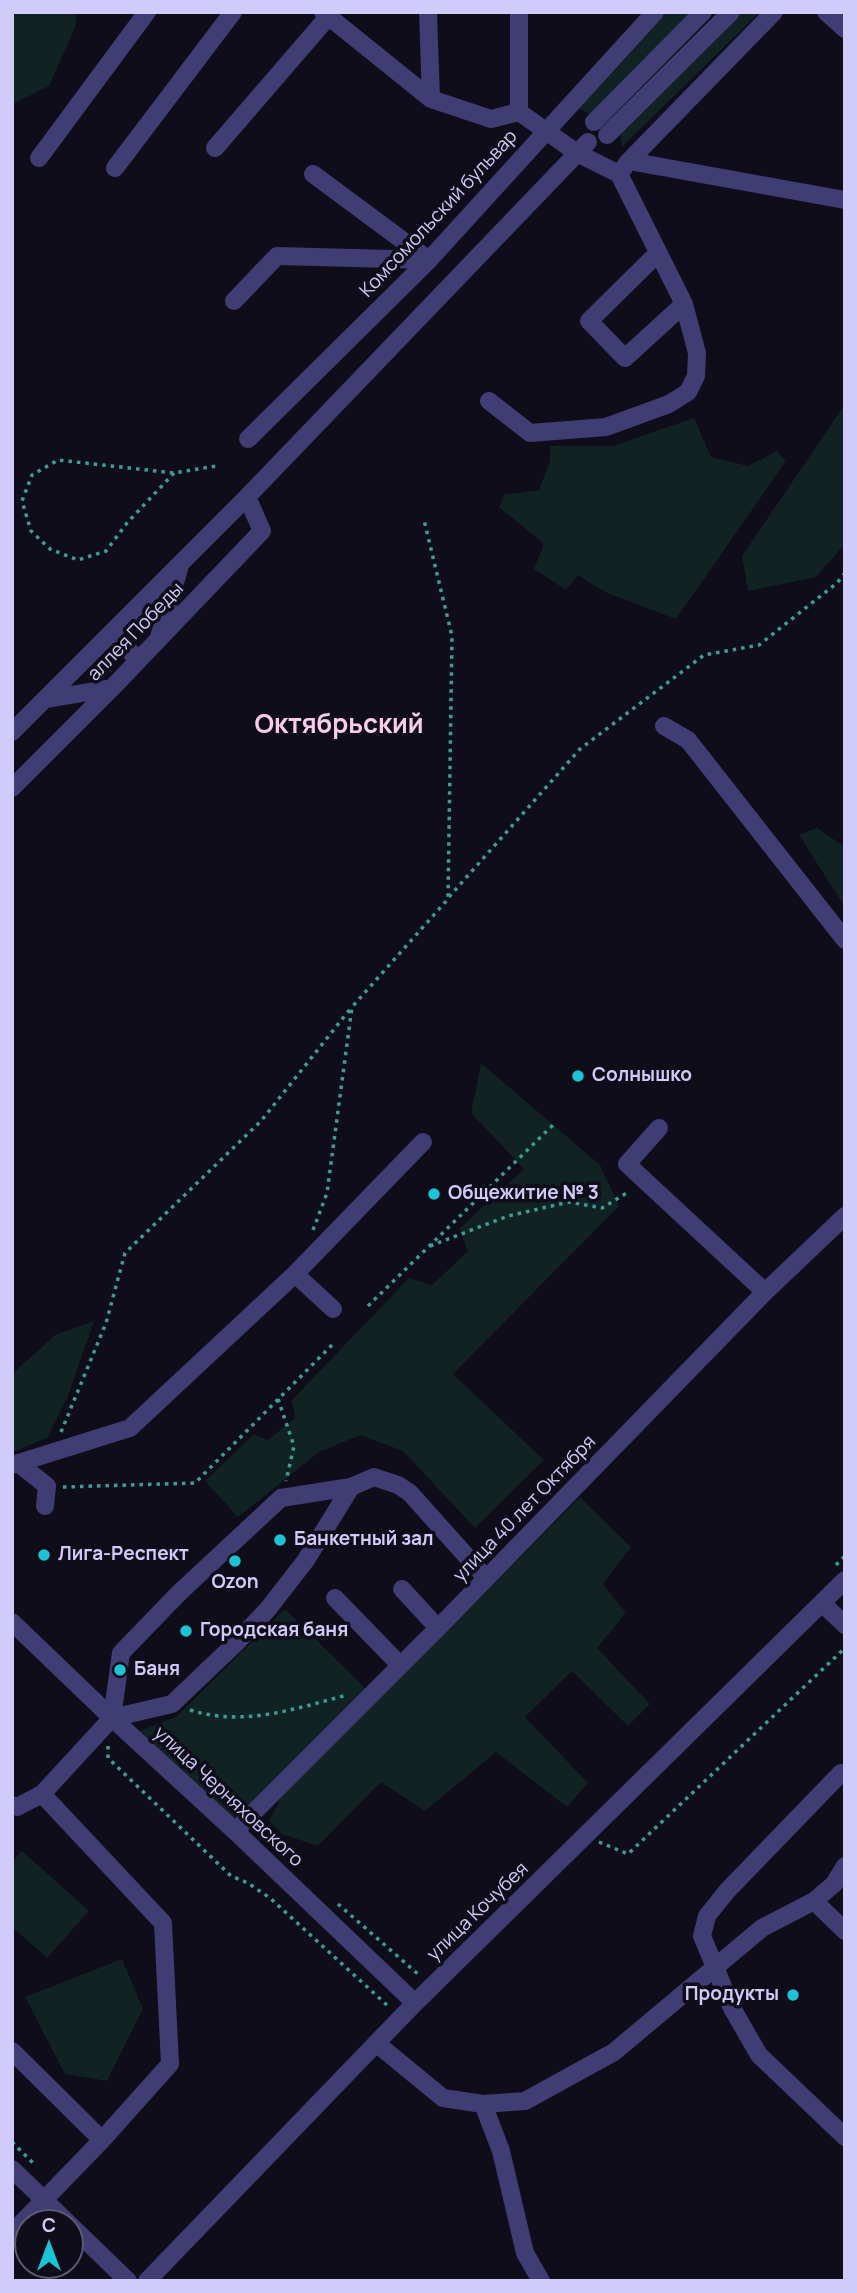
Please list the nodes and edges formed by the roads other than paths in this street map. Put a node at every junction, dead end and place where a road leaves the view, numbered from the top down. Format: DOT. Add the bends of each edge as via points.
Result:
graph roads {
  1 [pos="147,12"];
  2 [pos="233,12"];
  3 [pos="428,12"];
  4 [pos="519,12"];
  5 [pos="655,12"];
  6 [pos="703,12"];
  7 [pos="731,12"];
  8 [pos="774,12"];
  9 [pos="827,12"];
  10 [pos="326,14"];
  11 [pos="845,29"];
  12 [pos="430,99"];
  13 [pos="519,111"];
  14 [pos="547,130"];
  15 [pos="215,148"];
  16 [pos="582,148"];
  17 [pos="39,158"];
  18 [pos="624,167"];
  19 [pos="115,168"];
  20 [pos="313,174"];
  21 [pos="845,200"];
  22 [pos="657,254"];
  23 [pos="429,260"];
  24 [pos="234,301"];
  25 [pos="684,304"];
  26 [pos="489,401"];
  27 [pos="248,439"];
  28 [pos="247,497"];
  29 [pos="180,565"];
  30 [pos="112,635"];
  31 [pos="158,640"];
  32 [pos="138,659"];
  33 [pos="112,688"];
  34 [pos="47,699"];
  35 [pos="664,726"];
  36 [pos="12,732"];
  37 [pos="12,788"];
  38 [pos="845,940"];
  39 [pos="659,1128"];
  40 [pos="423,1142"];
  41 [pos="845,1216"];
  42 [pos="295,1274"];
  43 [pos="765,1292"];
  44 [pos="333,1309"];
  45 [pos="15,1464"];
  46 [pos="351,1487"];
  47 [pos="45,1506"];
  48 [pos="486,1578"];
  49 [pos="845,1580"];
  50 [pos="402,1589"];
  51 [pos="335,1598"];
  52 [pos="822,1602"];
  53 [pos="12,1622"];
  54 [pos="845,1625"];
  55 [pos="438,1628"];
  56 [pos="400,1665"];
  57 [pos="112,1718"];
  58 [pos="841,1773"];
  59 [pos="42,1794"];
  60 [pos="12,1805"];
  61 [pos="235,1831"];
  62 [pos="845,1866"];
  63 [pos="814,1901"];
  64 [pos="845,1931"];
  65 [pos="716,1968"];
  66 [pos="415,2003"];
  67 [pos="376,2043"];
  68 [pos="12,2051"];
  69 [pos="483,2104"];
  70 [pos="845,2137"];
  71 [pos="102,2140"];
  72 [pos="12,2169"];
  73 [pos="44,2200"];
  74 [pos="53,2209"];
  75 [pos="12,2233"];
  76 [pos="84,2238"];
  77 [pos="128,2281"];
  78 [pos="147,2281"];
  79 [pos="541,2281"];
  1 -- 17 [label="street"];
  2 -- 19 [label="street"];
  3 -- 12 [label="street"];
  4 -- 13 [label="street"];
  5 -- 14 [label="street, Комсомольский бульвар"];
  6 -- 7 [label="street" via="600,128"];
  8 -- 18 [label="street"];
  9 -- 11 [label="street"];
  10 -- 12 [label="street"];
  10 -- 15 [label="street"];
  12 -- 13 [label="street" via="491,119"];
  13 -- 14 [label="street"];
  14 -- 16 [label="street"];
  14 -- 23 [label="street, Комсомольский бульвар"];
  16 -- 18 [label="street"];
  16 -- 28 [label="street"];
  18 -- 21 [label="street"];
  18 -- 22 [label="street"];
  20 -- 23 [label="street"];
  22 -- 25 [label="street"];
  22 -- 25 [label="street" via="589,321 625,358"];
  23 -- 24 [label="street" via="277,256"];
  23 -- 27 [label="street, Комсомольский бульвар"];
  25 -- 26 [label="street" via="697,353 696,376 688,392 669,404 606,427 530,433"];
  28 -- 29 [label="street"];
  28 -- 31 [label="street, аллея Победы" via="262,531"];
  29 -- 30 [label="street"];
  29 -- 31 [label="street"];
  30 -- 32 [label="street"];
  30 -- 34 [label="street"];
  31 -- 32 [label="street, аллея Победы"];
  32 -- 33 [label="street, аллея Победы"];
  33 -- 34 [label="street"];
  33 -- 37 [label="street, аллея Победы"];
  34 -- 36 [label="street"];
  35 -- 38 [label="street" via="688,740"];
  39 -- 43 [label="street" via="627,1164"];
  40 -- 42 [label="street"];
  41 -- 43 [label="street, улица 40 лет Октября"];
  42 -- 44 [label="street"];
  42 -- 45 [label="street" via="130,1428"];
  43 -- 48 [label="street, улица 40 лет Октября"];
  45 -- 47 [label="street" via="47,1486"];
  46 -- 48 [label="street" via="374,1478 410,1493"];
  46 -- 57 [label="street" via="306,1560 268,1609 172,1704"];
  46 -- 57 [label="street" via="281,1498 179,1593 121,1653"];
  48 -- 55 [label="street, улица 40 лет Октября"];
  49 -- 52 [label="street, улица Кочубея"];
  50 -- 55 [label="street"];
  51 -- 56 [label="street"];
  52 -- 54 [label="street"];
  52 -- 66 [label="street, улица Кочубея"];
  53 -- 57 [label="street, улица Черняховского"];
  55 -- 56 [label="street, улица 40 лет Октября"];
  56 -- 61 [label="street, улица 40 лет Октября"];
  57 -- 59 [label="street"];
  57 -- 61 [label="street, улица Черняховского"];
  58 -- 65 [label="street" via="707,1916 702,1936"];
  59 -- 60 [label="street" via="17,1807"];
  59 -- 71 [label="street" via="163,1923 170,2064"];
  61 -- 66 [label="street, улица Черняховского"];
  62 -- 63 [label="street" via="834,1884"];
  63 -- 64 [label="street"];
  63 -- 65 [label="street" via="762,1928"];
  65 -- 69 [label="street" via="614,2052 525,2101"];
  65 -- 70 [label="street" via="759,2055"];
  66 -- 67 [label="street, улица Кочубея"];
  67 -- 69 [label="street" via="443,2098"];
  67 -- 78 [label="street, улица Кочубея"];
  68 -- 71 [label="street"];
  69 -- 79 [label="street" via="501,2151 525,2253"];
  71 -- 73 [label="street"];
  72 -- 73 [label="street"];
  73 -- 74 [label="street"];
  73 -- 75 [label="street"];
  76 -- 77 [label="street"];
}
